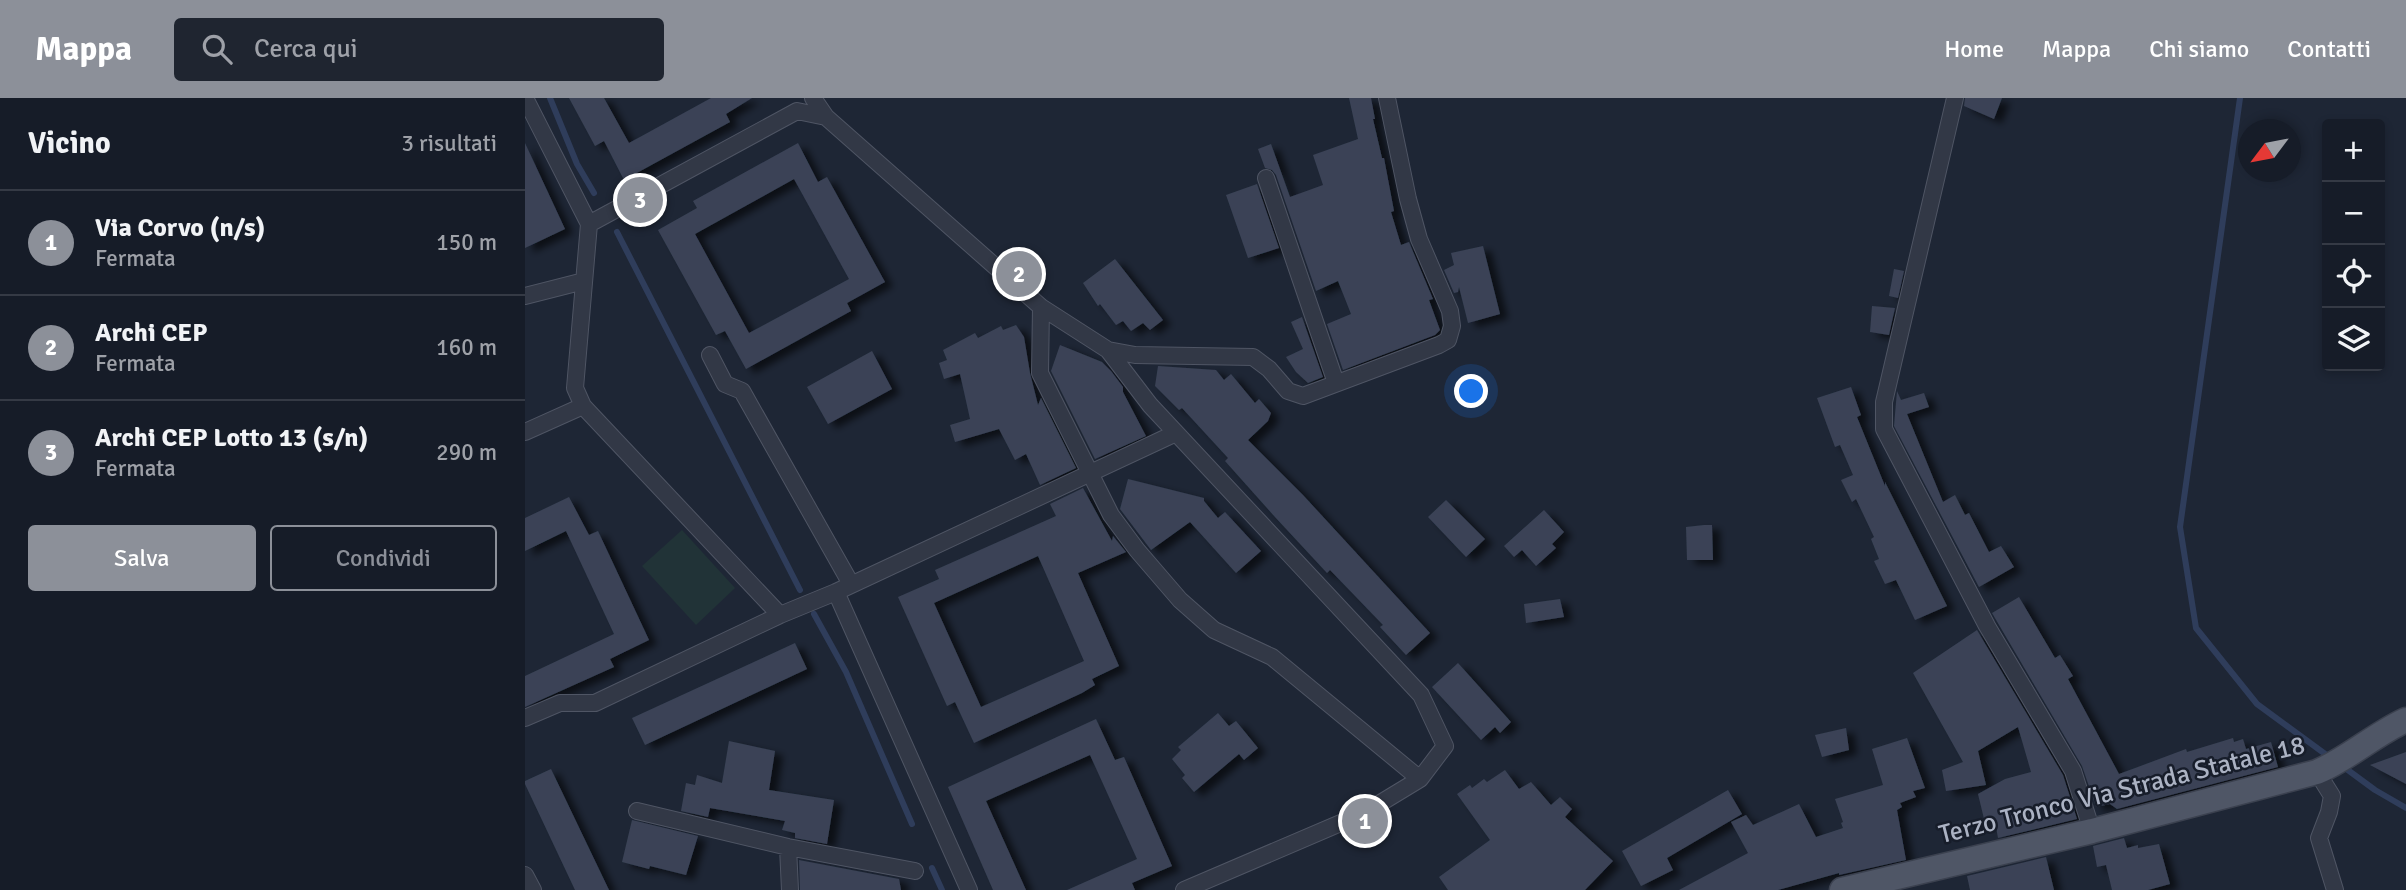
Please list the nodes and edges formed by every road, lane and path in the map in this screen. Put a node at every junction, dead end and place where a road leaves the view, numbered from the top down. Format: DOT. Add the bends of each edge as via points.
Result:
graph roads {
  1 [pos="526,98"];
  2 [pos="813,98"];
  3 [pos="1387,98"];
  4 [pos="1955,98"];
  5 [pos="794,105"];
  6 [pos="826,117"];
  7 [pos="1266,178"];
  8 [pos="589,224"];
  9 [pos="584,281"];
  10 [pos="525,296"];
  11 [pos="1041,307"];
  12 [pos="1108,350"];
  13 [pos="710,355"];
  14 [pos="1135,355"];
  15 [pos="1123,370"];
  16 [pos="1336,383"];
  17 [pos="583,406"];
  18 [pos="525,432"];
  19 [pos="1176,433"];
  20 [pos="1089,473"];
  21 [pos="851,584"];
  22 [pos="836,592"];
  23 [pos="780,615"];
  24 [pos="525,718"];
  25 [pos="2406,720"];
  26 [pos="2323,769"];
  27 [pos="1420,779"];
  28 [pos="637,811"];
  29 [pos="2092,831"];
  30 [pos="788,846"];
  31 [pos="915,871"];
  32 [pos="525,874"];
  33 [pos="533,890"];
  34 [pos="790,890"];
  35 [pos="969,890"];
  36 [pos="1184,890"];
  37 [pos="1842,890"];
  38 [pos="2335,890"];
  1 -- 8 [label="street"];
  2 -- 6 [label="street"];
  3 -- 16 [label="street" via="1419,239 1450,310 1452,326 1448,340 1439,345"];
  4 -- 29 [label="street" via="1884,402 1884,429 1987,626 2073,771"];
  5 -- 6 [label="street"];
  5 -- 8 [label="street"];
  6 -- 11 [label="street"];
  7 -- 16 [label="street"];
  8 -- 9 [label="street"];
  9 -- 10 [label="street"];
  9 -- 17 [label="street" via="575,388"];
  11 -- 12 [label="street"];
  11 -- 20 [label="street" via="1040,373"];
  12 -- 14 [label="street"];
  12 -- 15 [label="street"];
  13 -- 21 [label="street" via="725,384 742,391"];
  14 -- 15 [label="street"];
  14 -- 16 [label="street" via="1253,357 1288,391 1304,396"];
  15 -- 19 [label="street"];
  17 -- 18 [label="street"];
  17 -- 23 [label="street"];
  19 -- 20 [label="street"];
  19 -- 27 [label="street" via="1421,695 1445,746"];
  20 -- 21 [label="street"];
  20 -- 27 [label="street" via="1111,515 1181,600 1214,629 1272,657"];
  21 -- 22 [label="street"];
  22 -- 23 [label="street"];
  22 -- 35 [label="street"];
  23 -- 24 [label="street" via="595,703 560,704"];
  25 -- 26 [label="main road, Terzo Tronco Via Strada Statale 18"];
  26 -- 29 [label="main road, Terzo Tronco Via Strada Statale 18"];
  26 -- 38 [label="street" via="2332,796 2319,838"];
  27 -- 36 [label="street" via="1364,813"];
  28 -- 30 [label="street"];
  29 -- 37 [label="main road, Terzo Tronco Via Strada Statale 18"];
  30 -- 31 [label="street"];
  30 -- 34 [label="street"];
  32 -- 33 [label="street"];
}
